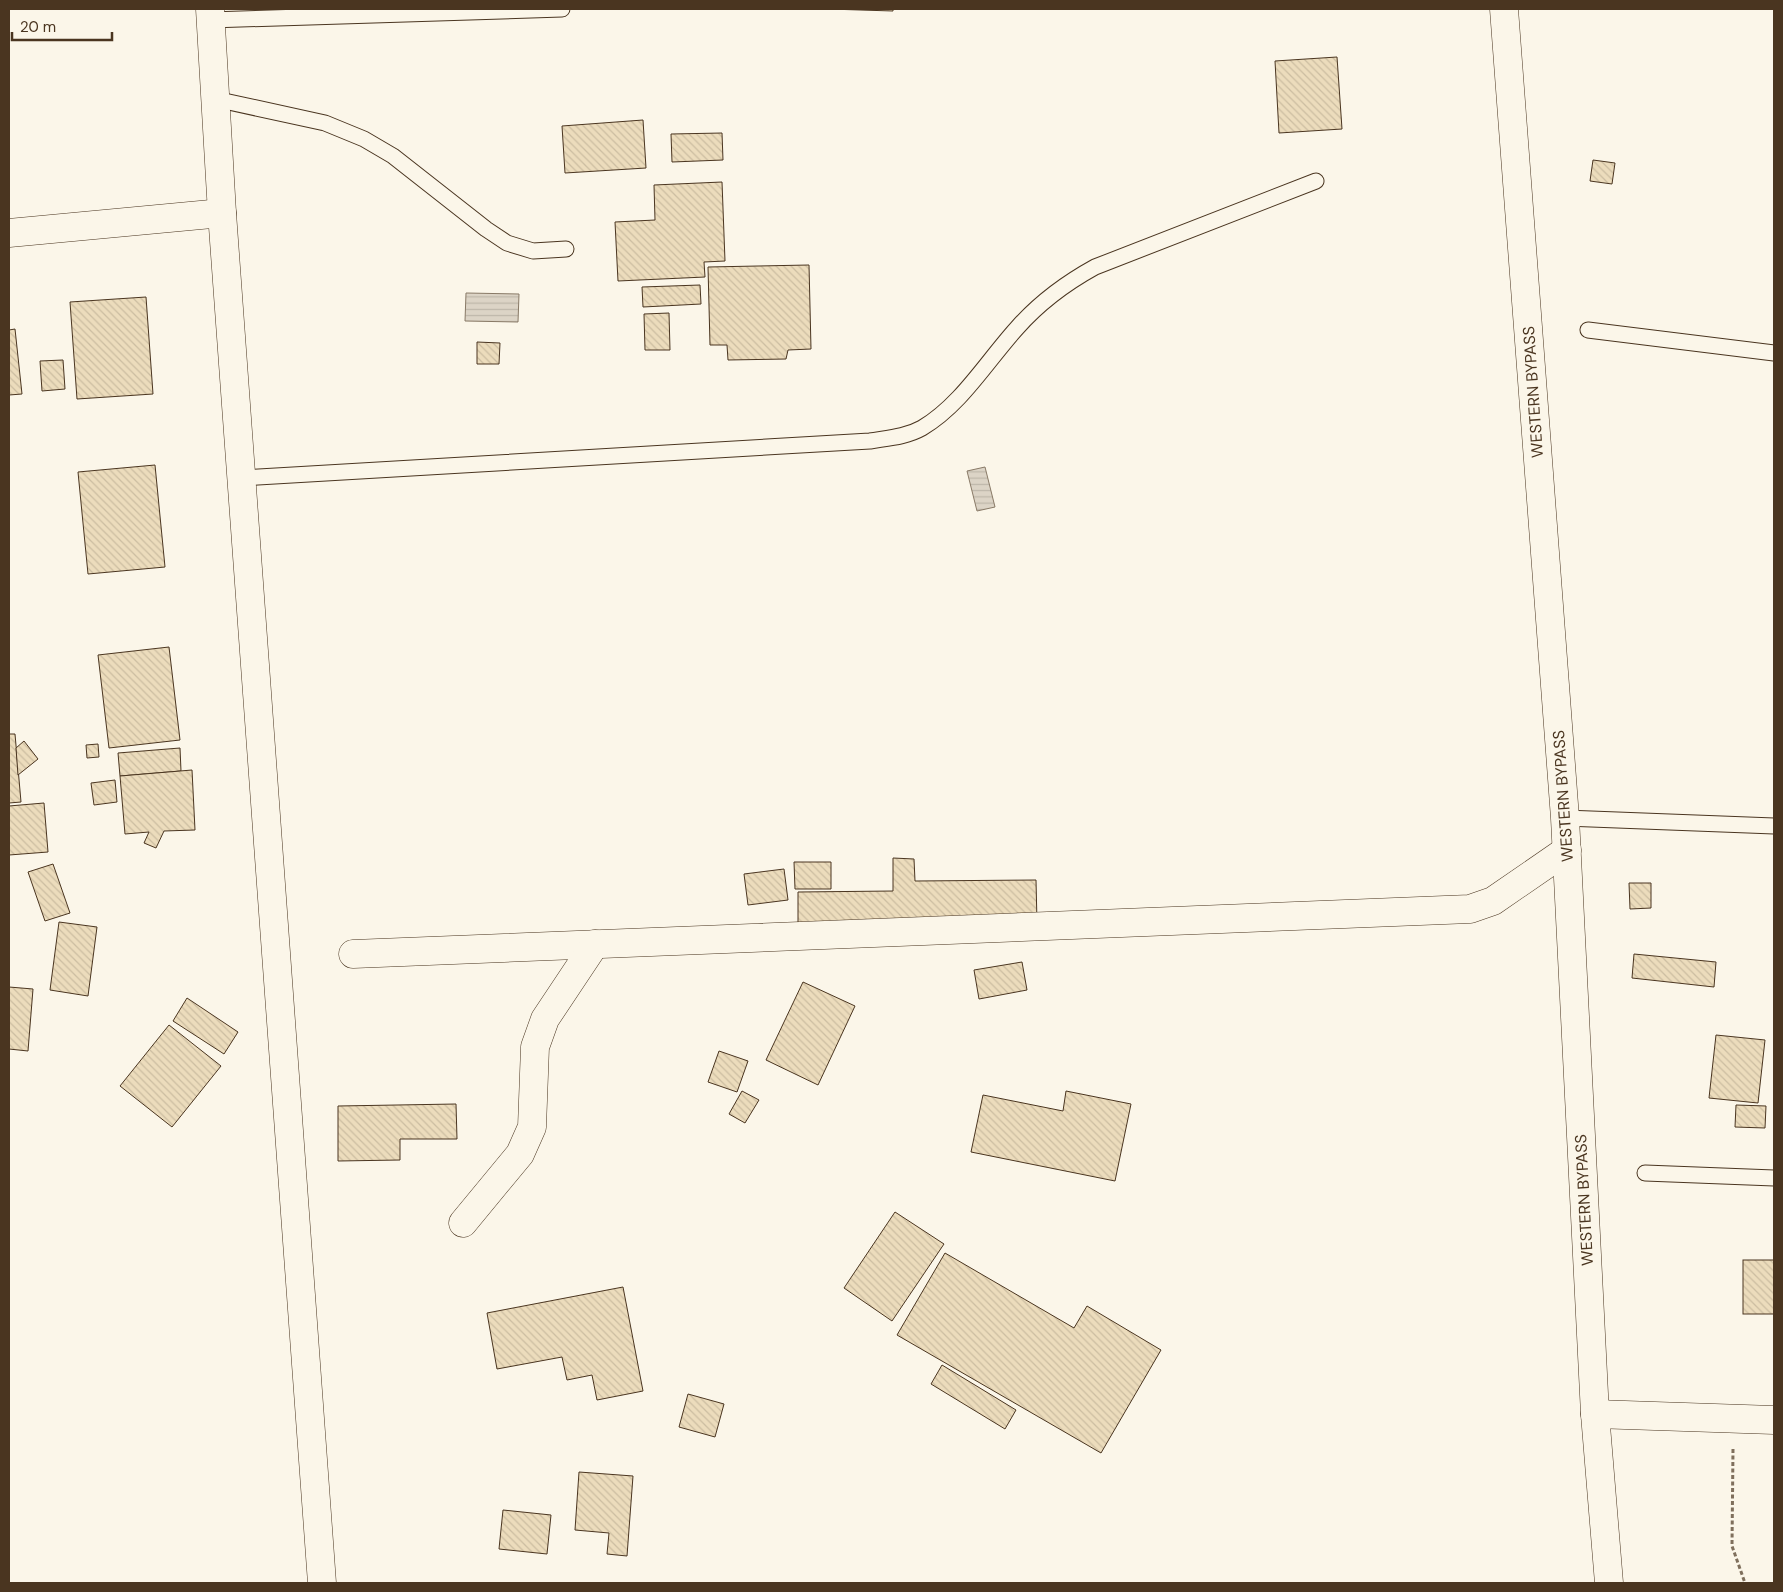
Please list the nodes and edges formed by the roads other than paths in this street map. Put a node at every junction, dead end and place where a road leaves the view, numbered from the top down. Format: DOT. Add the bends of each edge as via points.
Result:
graph roads {
  1 [pos="562,9"];
  2 [pos="1504,9"];
  3 [pos="327,12"];
  4 [pos="210,14"];
  5 [pos="215,99"];
  6 [pos="1316,181"];
  7 [pos="222,213"];
  8 [pos="9,233"];
  9 [pos="566,249"];
  10 [pos="1588,330"];
  11 [pos="1774,353"];
  12 [pos="241,478"];
  13 [pos="1565,818"];
  14 [pos="1774,826"];
  15 [pos="1567,850"];
  16 [pos="595,944"];
  17 [pos="353,954"];
  18 [pos="1645,1174"];
  19 [pos="1774,1178"];
  20 [pos="463,1223"];
  21 [pos="1595,1414"];
  22 [pos="1774,1420"];
  23 [pos="322,1583"];
  24 [pos="1609,1583"];
  1 -- 3 [label="lane"];
  2 -- 13 [label="street, WESTERN BYPASS"];
  3 -- 4 [label="lane"];
  4 -- 5 [label="street"];
  5 -- 7 [label="street"];
  5 -- 9 [label="lane" via="325,123 364,139 394,156 507,244 533,251"];
  6 -- 12 [label="lane" via="1095,267 1075,278 1017,327 942,413 922,428 899,437"];
  7 -- 8 [label="street"];
  7 -- 12 [label="street"];
  10 -- 11 [label="lane"];
  12 -- 23 [label="street"];
  13 -- 14 [label="lane"];
  13 -- 15 [label="street, WESTERN BYPASS"];
  15 -- 16 [label="street" via="1493,901 1470,909"];
  15 -- 21 [label="street, WESTERN BYPASS"];
  16 -- 17 [label="street"];
  16 -- 20 [label="street" via="545,1019 535,1047 532,1126 520,1154"];
  18 -- 19 [label="lane"];
  21 -- 22 [label="street"];
  21 -- 24 [label="street, WESTERN BYPASS"];
}
